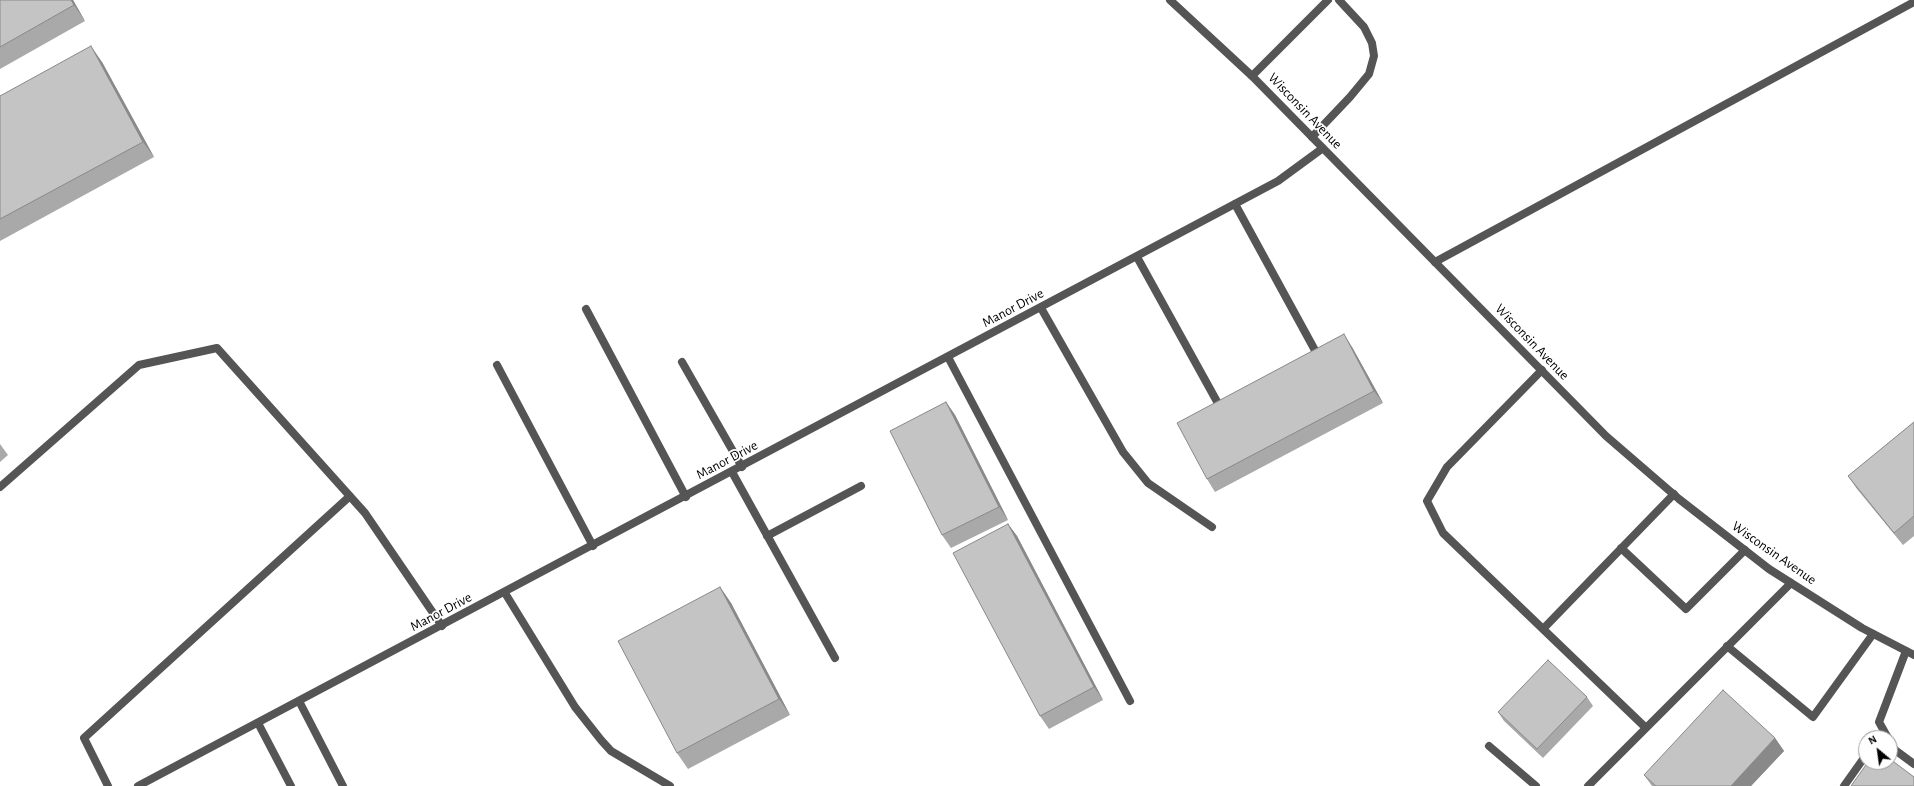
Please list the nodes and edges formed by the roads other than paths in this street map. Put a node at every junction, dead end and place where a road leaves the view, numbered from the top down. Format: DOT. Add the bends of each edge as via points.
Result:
graph roads {
  1 [pos="1170,0"];
  2 [pos="1328,0"];
  3 [pos="1339,0"];
  4 [pos="1914,2"];
  5 [pos="1252,76"];
  6 [pos="1312,137"];
  7 [pos="1323,148"];
  8 [pos="1235,204"];
  9 [pos="1136,257"];
  10 [pos="1436,262"];
  11 [pos="1041,308"];
  12 [pos="586,309"];
  13 [pos="1316,354"];
  14 [pos="948,357"];
  15 [pos="682,362"];
  16 [pos="497,365"];
  17 [pos="1542,370"];
  18 [pos="1220,407"];
  19 [pos="742,467"];
  20 [pos="732,472"];
  21 [pos="861,486"];
  22 [pos="0,487"];
  23 [pos="1674,494"];
  24 [pos="350,496"];
  25 [pos="686,496"];
  26 [pos="1212,527"];
  27 [pos="767,536"];
  28 [pos="593,546"];
  29 [pos="1621,548"];
  30 [pos="1745,550"];
  31 [pos="1790,583"];
  32 [pos="505,593"];
  33 [pos="442,626"];
  34 [pos="1543,629"];
  35 [pos="1873,634"];
  36 [pos="1727,646"];
  37 [pos="1906,651"];
  38 [pos="1914,655"];
  39 [pos="835,658"];
  40 [pos="299,701"];
  41 [pos="1130,701"];
  42 [pos="258,723"];
  43 [pos="1646,728"];
  44 [pos="1884,730"];
  45 [pos="1489,746"];
  46 [pos="1898,752"];
  47 [pos="1914,764"];
  48 [pos="1858,766"];
  49 [pos="108,786"];
  50 [pos="140,786"];
  51 [pos="291,786"];
  52 [pos="343,786"];
  53 [pos="670,786"];
  54 [pos="1536,786"];
  55 [pos="1588,786"];
  56 [pos="1844,786"];
  1 -- 5 [label="street, Wisconsin Avenue"];
  2 -- 5 [label="street"];
  3 -- 6 [label="street" via="1364,27 1372,43 1374,56 1369,74"];
  4 -- 10 [label="street"];
  5 -- 6 [label="street, Wisconsin Avenue"];
  6 -- 7 [label="street, Wisconsin Avenue"];
  7 -- 8 [label="street, Manor Drive" via="1278,181"];
  7 -- 10 [label="street, Wisconsin Avenue"];
  8 -- 9 [label="street, Manor Drive"];
  8 -- 13 [label="street"];
  9 -- 11 [label="street, Manor Drive"];
  9 -- 18 [label="street"];
  10 -- 17 [label="street, Wisconsin Avenue"];
  11 -- 14 [label="street, Manor Drive"];
  11 -- 26 [label="street" via="1123,452 1148,483"];
  12 -- 25 [label="street"];
  14 -- 19 [label="street, Manor Drive"];
  14 -- 41 [label="street"];
  15 -- 19 [label="street"];
  16 -- 28 [label="street"];
  17 -- 23 [label="street, Wisconsin Avenue" via="1606,436"];
  17 -- 34 [label="street" via="1447,466 1427,501 1443,533"];
  19 -- 20 [label="street, Manor Drive"];
  20 -- 25 [label="street, Manor Drive"];
  20 -- 27 [label="street"];
  21 -- 27 [label="street"];
  22 -- 24 [label="street" via="139,365 216,348"];
  23 -- 29 [label="street"];
  23 -- 30 [label="street, Wisconsin Avenue"];
  24 -- 33 [label="street" via="365,513"];
  24 -- 49 [label="street" via="84,738"];
  25 -- 28 [label="street, Manor Drive"];
  27 -- 39 [label="street"];
  28 -- 32 [label="street, Manor Drive"];
  29 -- 30 [label="street" via="1686,609"];
  29 -- 34 [label="street"];
  30 -- 31 [label="street, Wisconsin Avenue"];
  31 -- 35 [label="street, Wisconsin Avenue"];
  31 -- 36 [label="street"];
  32 -- 33 [label="street, Manor Drive"];
  32 -- 53 [label="street" via="575,707 601,740 611,751"];
  33 -- 40 [label="street, Manor Drive"];
  34 -- 43 [label="street"];
  35 -- 36 [label="street" via="1814,717"];
  35 -- 37 [label="street, Wisconsin Avenue"];
  36 -- 43 [label="street"];
  37 -- 38 [label="street, Wisconsin Avenue"];
  37 -- 44 [label="street" via="1879,722"];
  40 -- 42 [label="street, Manor Drive"];
  40 -- 52 [label="street"];
  42 -- 50 [label="street, Manor Drive"];
  42 -- 51 [label="street"];
  43 -- 55 [label="street"];
  45 -- 54 [label="street"];
  46 -- 47 [label="street"];
  48 -- 56 [label="street"];
}
